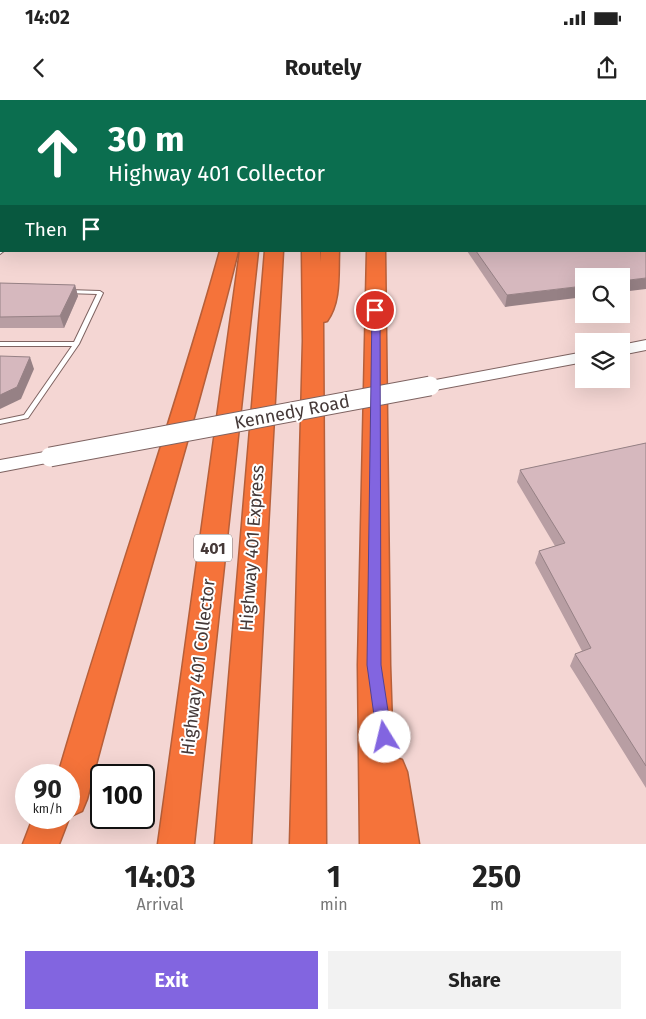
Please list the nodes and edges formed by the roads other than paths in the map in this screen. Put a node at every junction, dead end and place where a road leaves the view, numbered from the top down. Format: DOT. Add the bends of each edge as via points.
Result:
graph roads {
  1 [pos="229,252"];
  2 [pos="249,252"];
  3 [pos="274,252"];
  4 [pos="312,252"];
  5 [pos="330,252"];
  6 [pos="376,252"];
  7 [pos="64,292"];
  8 [pos="313,340"];
  9 [pos="0,344"];
  10 [pos="76,344"];
  11 [pos="646,345"];
  12 [pos="630,348"];
  13 [pos="575,359"];
  14 [pos="0,422"];
  15 [pos="0,466"];
  16 [pos="374,665"];
  17 [pos="93,706"];
  18 [pos="71,764"];
  19 [pos="78,764"];
  20 [pos="47,829"];
  21 [pos="61,829"];
  22 [pos="41,844"];
  23 [pos="57,844"];
  24 [pos="176,844"];
  25 [pos="233,844"];
  26 [pos="308,844"];
  27 [pos="378,844"];
  28 [pos="401,844"];
  1 -- 17 [label="highway" via="204,349"];
  2 -- 24 [label="highway, Highway 401 Collector / 401"];
  3 -- 25 [label="highway, Highway 401 Express / 401"];
  4 -- 8 [label="highway"];
  5 -- 8 [label="highway" via="328,292"];
  6 -- 16 [label="highway"];
  7 -- 10 [label="lane" via="100,293"];
  8 -- 26 [label="highway"];
  9 -- 10 [label="lane"];
  10 -- 14 [label="lane" via="26,417"];
  11 -- 12 [label="main road"];
  13 -- 15 [label="main road, Kennedy Road, bridge"];
  16 -- 27 [label="highway"];
  16 -- 28 [label="highway"];
  17 -- 18 [label="highway"];
  17 -- 19 [label="highway"];
  20 -- 22 [label="highway"];
  21 -- 23 [label="highway"];
}
